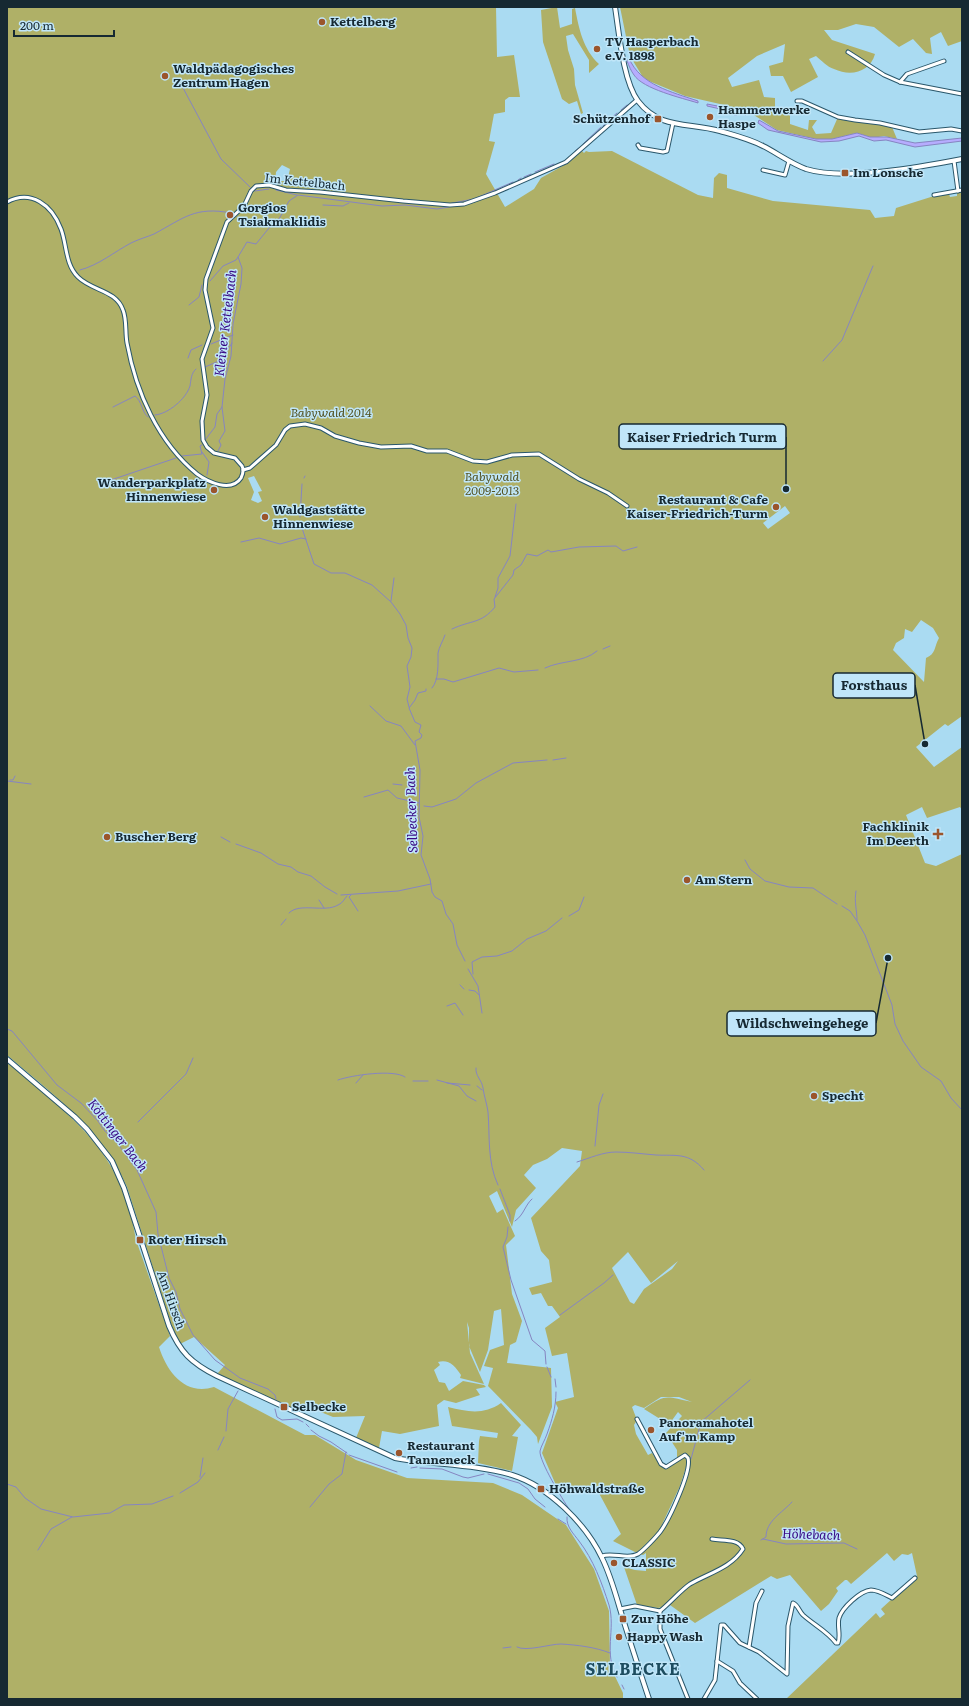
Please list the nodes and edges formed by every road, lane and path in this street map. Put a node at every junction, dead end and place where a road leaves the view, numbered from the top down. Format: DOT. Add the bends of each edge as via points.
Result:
graph roads {
  1 [pos="615,7"];
  2 [pos="848,52"];
  3 [pos="944,60"];
  4 [pos="900,82"];
  5 [pos="962,94"];
  6 [pos="637,100"];
  7 [pos="797,101"];
  8 [pos="672,123"];
  9 [pos="962,131"];
  10 [pos="638,145"];
  11 [pos="962,160"];
  12 [pos="789,161"];
  13 [pos="954,161"];
  14 [pos="763,170"];
  15 [pos="960,191"];
  16 [pos="934,194"];
  17 [pos="7,202"];
  18 [pos="243,470"];
  19 [pos="627,506"];
  20 [pos="7,1059"];
  21 [pos="637,1419"];
  22 [pos="712,1539"];
  23 [pos="602,1556"];
  24 [pos="915,1578"];
  25 [pos="762,1591"];
  26 [pos="620,1609"];
  27 [pos="660,1611"];
  28 [pos="749,1647"];
  29 [pos="717,1661"];
  30 [pos="649,1699"];
  31 [pos="688,1699"];
  32 [pos="704,1699"];
  33 [pos="757,1699"];
  1 -- 6 [label="main road" via="626,74"];
  2 -- 4 [label="street"];
  3 -- 4 [label="street" via="907,74"];
  4 -- 5 [label="street"];
  6 -- 8 [label="main road" via="658,119"];
  6 -- 18 [label="street, Im Kettelbach" via="566,162 464,204 403,201 286,190 269,185 256,186 244,206 227,222 204,290 212,328 202,359 207,395 202,421 203,440 214,453 238,461"];
  7 -- 9 [label="street" via="838,117 913,131"];
  8 -- 10 [label="street" via="666,150 663,152"];
  8 -- 12 [label="main road" via="703,127 758,143"];
  11 -- 13 [label="main road"];
  12 -- 13 [label="main road" via="812,170 832,173 902,169"];
  12 -- 14 [label="street" via="785,175"];
  13 -- 15 [label="street"];
  15 -- 16 [label="street"];
  17 -- 18 [label="street" via="19,196 32,197 41,203 50,211 60,227 67,258 78,277 118,299 124,311 126,342 144,402 152,419 180,460 207,480 223,485 238,481"];
  18 -- 19 [label="street" via="250,468 276,445 290,426 305,424 359,443 447,451 473,461 487,462 512,455 539,454"];
  20 -- 23 [label="main road, Am Hirsch" via="87,1129 112,1161 124,1188 175,1340 188,1357 200,1367 395,1458 487,1469 514,1476 536,1486 562,1506 589,1536"];
  21 -- 23 [label="street" via="661,1464 666,1467 685,1455 688,1458 685,1476 680,1494 664,1525 638,1554"];
  22 -- 27 [label="street" via="735,1541 743,1549 715,1573 688,1585"];
  23 -- 26 [label="main road, Am Hirsch"];
  24 -- 28 [label="street" via="892,1598 873,1590 859,1596 841,1613 838,1643 801,1613 793,1603 788,1626 787,1674"];
  25 -- 28 [label="street" via="757,1600"];
  26 -- 27 [label="street" via="637,1606"];
  26 -- 30 [label="main road, Am Hirsch"];
  27 -- 31 [label="street" via="660,1628"];
  28 -- 29 [label="street" via="740,1642 722,1624"];
  29 -- 32 [label="street" via="715,1680"];
  29 -- 33 [label="street" via="733,1672 740,1683"];
}
